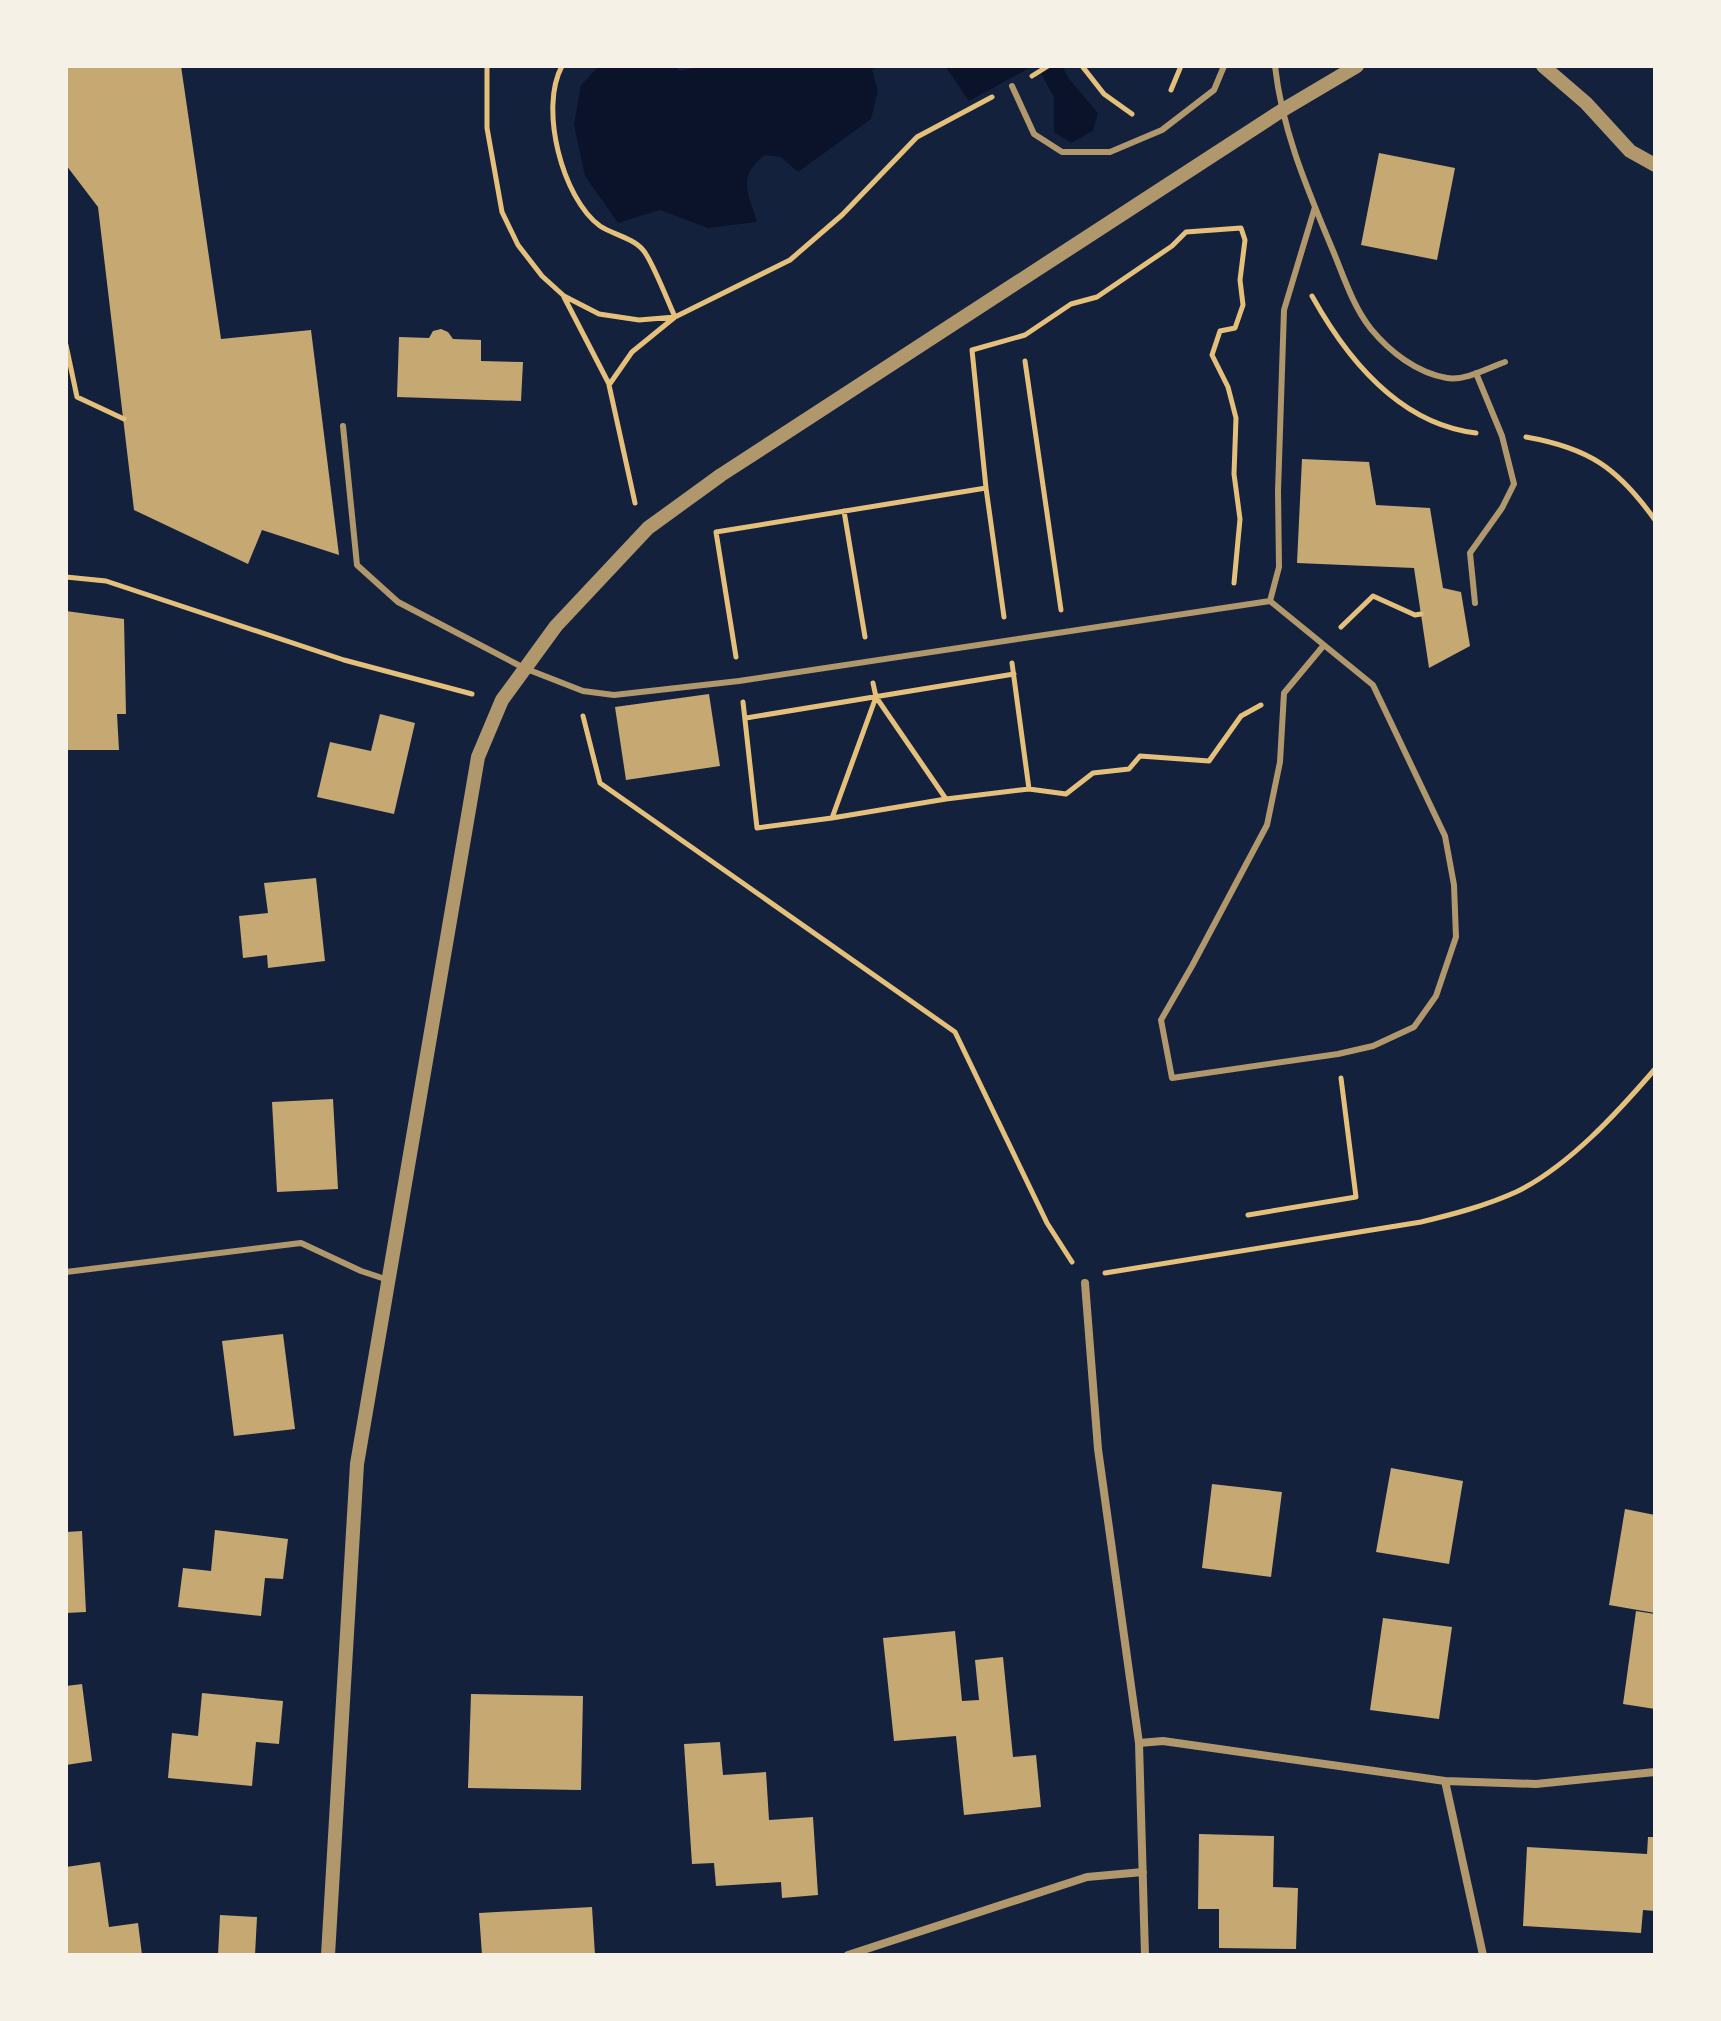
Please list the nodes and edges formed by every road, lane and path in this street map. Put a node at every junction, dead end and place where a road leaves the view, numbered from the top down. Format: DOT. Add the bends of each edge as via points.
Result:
graph roads {
  1 [pos="487,66"];
  2 [pos="562,66"];
  3 [pos="1048,66"];
  4 [pos="1082,66"];
  5 [pos="1181,66"];
  6 [pos="1224,66"];
  7 [pos="1275,66"];
  8 [pos="1357,66"];
  9 [pos="1543,66"];
  10 [pos="1012,86"];
  11 [pos="1164,102"];
  12 [pos="1281,111"];
  13 [pos="1143,115"];
  14 [pos="1653,162"];
  15 [pos="1315,207"];
  16 [pos="564,296"];
  17 [pos="675,317"];
  18 [pos="66,345"];
  19 [pos="1025,361"];
  20 [pos="1505,362"];
  21 [pos="1476,373"];
  22 [pos="609,385"];
  23 [pos="124,419"];
  24 [pos="343,426"];
  25 [pos="1502,436"];
  26 [pos="986,488"];
  27 [pos="844,511"];
  28 [pos="1655,520"];
  29 [pos="648,528"];
  30 [pos="66,577"];
  31 [pos="1270,601"];
  32 [pos="1475,603"];
  33 [pos="1231,608"];
  34 [pos="1421,614"];
  35 [pos="1064,631"];
  36 [pos="1007,641"];
  37 [pos="1324,645"];
  38 [pos="869,661"];
  39 [pos="524,668"];
  40 [pos="1014,674"];
  41 [pos="739,681"];
  42 [pos="583,691"];
  43 [pos="1284,693"];
  44 [pos="472,694"];
  45 [pos="876,697"];
  46 [pos="746,718"];
  47 [pos="1029,789"];
  48 [pos="946,799"];
  49 [pos="832,818"];
  50 [pos="1338,1054"];
  51 [pos="1655,1069"];
  52 [pos="1248,1215"];
  53 [pos="66,1272"];
  54 [pos="388,1280"];
  55 [pos="1085,1283"];
  56 [pos="1139,1743"];
  57 [pos="1655,1772"];
  58 [pos="1445,1781"];
  59 [pos="1143,1872"];
  60 [pos="328,1955"];
  61 [pos="848,1955"];
  62 [pos="1145,1955"];
  63 [pos="1483,1955"];
  1 -- 16 [label="path" via="487,128 502,212 518,245"];
  2 -- 17 [label="path" via="552,101 554,144 573,192 598,224 643,249"];
  3 -- 10 [label="path"];
  4 -- 13 [label="path" via="1104,94 1129,114"];
  5 -- 11 [label="path"];
  6 -- 10 [label="lane" via="1214,90 1162,130 1110,152 1062,152 1034,134"];
  7 -- 12 [label="lane"];
  8 -- 12 [label="street"];
  9 -- 14 [label="street" via="1630,151"];
  10 -- 17 [label="path" via="917,137 790,260"];
  12 -- 15 [label="lane"];
  12 -- 29 [label="street" via="721,475"];
  15 -- 21 [label="lane" via="1353,300 1394,352 1423,372 1450,379"];
  15 -- 31 [label="lane" via="1284,310 1279,567"];
  16 -- 17 [label="path" via="599,314 639,320"];
  16 -- 22 [label="path"];
  17 -- 22 [label="path" via="632,352"];
  18 -- 23 [label="path" via="77,397"];
  19 -- 35 [label="path"];
  20 -- 21 [label="lane"];
  21 -- 25 [label="lane"];
  22 -- 29 [label="path" via="636,509"];
  24 -- 39 [label="lane" via="357,565 398,602"];
  25 -- 28 [label="path" via="1563,443 1599,461 1628,485"];
  25 -- 32 [label="lane" via="1514,484 1470,553"];
  26 -- 27 [label="path"];
  26 -- 33 [label="path" via="972,350 1025,335 1071,304 1097,297 1186,232 1241,228 1243,305 1235,328 1220,331 1212,355 1236,418 1234,474 1240,519"];
  26 -- 36 [label="path"];
  27 -- 38 [label="path"];
  27 -- 41 [label="path" via="716,532"];
  29 -- 39 [label="street"];
  30 -- 44 [label="path" via="106,581 344,660"];
  31 -- 33 [label="lane"];
  31 -- 37 [label="lane"];
  33 -- 35 [label="lane"];
  34 -- 37 [label="path" via="1373,596"];
  35 -- 36 [label="lane"];
  36 -- 38 [label="lane"];
  36 -- 40 [label="path"];
  37 -- 43 [label="lane"];
  37 -- 50 [label="lane" via="1373,685 1445,836 1456,937 1436,996 1414,1027 1373,1046"];
  38 -- 41 [label="lane"];
  38 -- 45 [label="path"];
  39 -- 42 [label="lane"];
  39 -- 54 [label="street" via="502,700 478,757"];
  40 -- 45 [label="path"];
  40 -- 47 [label="path"];
  41 -- 42 [label="lane" via="614,695"];
  41 -- 46 [label="path"];
  42 -- 55 [label="path" via="579,702 600,783 955,1032 1047,1223"];
  43 -- 47 [label="path" via="1241,716 1209,761 1140,756 1129,769 1093,773 1066,794"];
  43 -- 50 [label="lane" via="1280,762 1267,825 1161,1020 1172,1078"];
  45 -- 46 [label="path"];
  45 -- 48 [label="path"];
  45 -- 49 [label="path"];
  46 -- 49 [label="path" via="757,828"];
  47 -- 48 [label="path"];
  48 -- 49 [label="path"];
  50 -- 52 [label="path" via="1356,1197"];
  51 -- 55 [label="path" via="1575,1152 1519,1190 1469,1211 1110,1270"];
  53 -- 54 [label="lane" via="301,1243"];
  54 -- 60 [label="street" via="357,1464"];
  55 -- 56 [label="street" via="1098,1449"];
  56 -- 58 [label="street" via="1163,1741"];
  56 -- 59 [label="street"];
  57 -- 58 [label="street" via="1536,1784"];
  58 -- 63 [label="street"];
  59 -- 61 [label="street" via="1087,1877"];
  59 -- 62 [label="street"];
}
